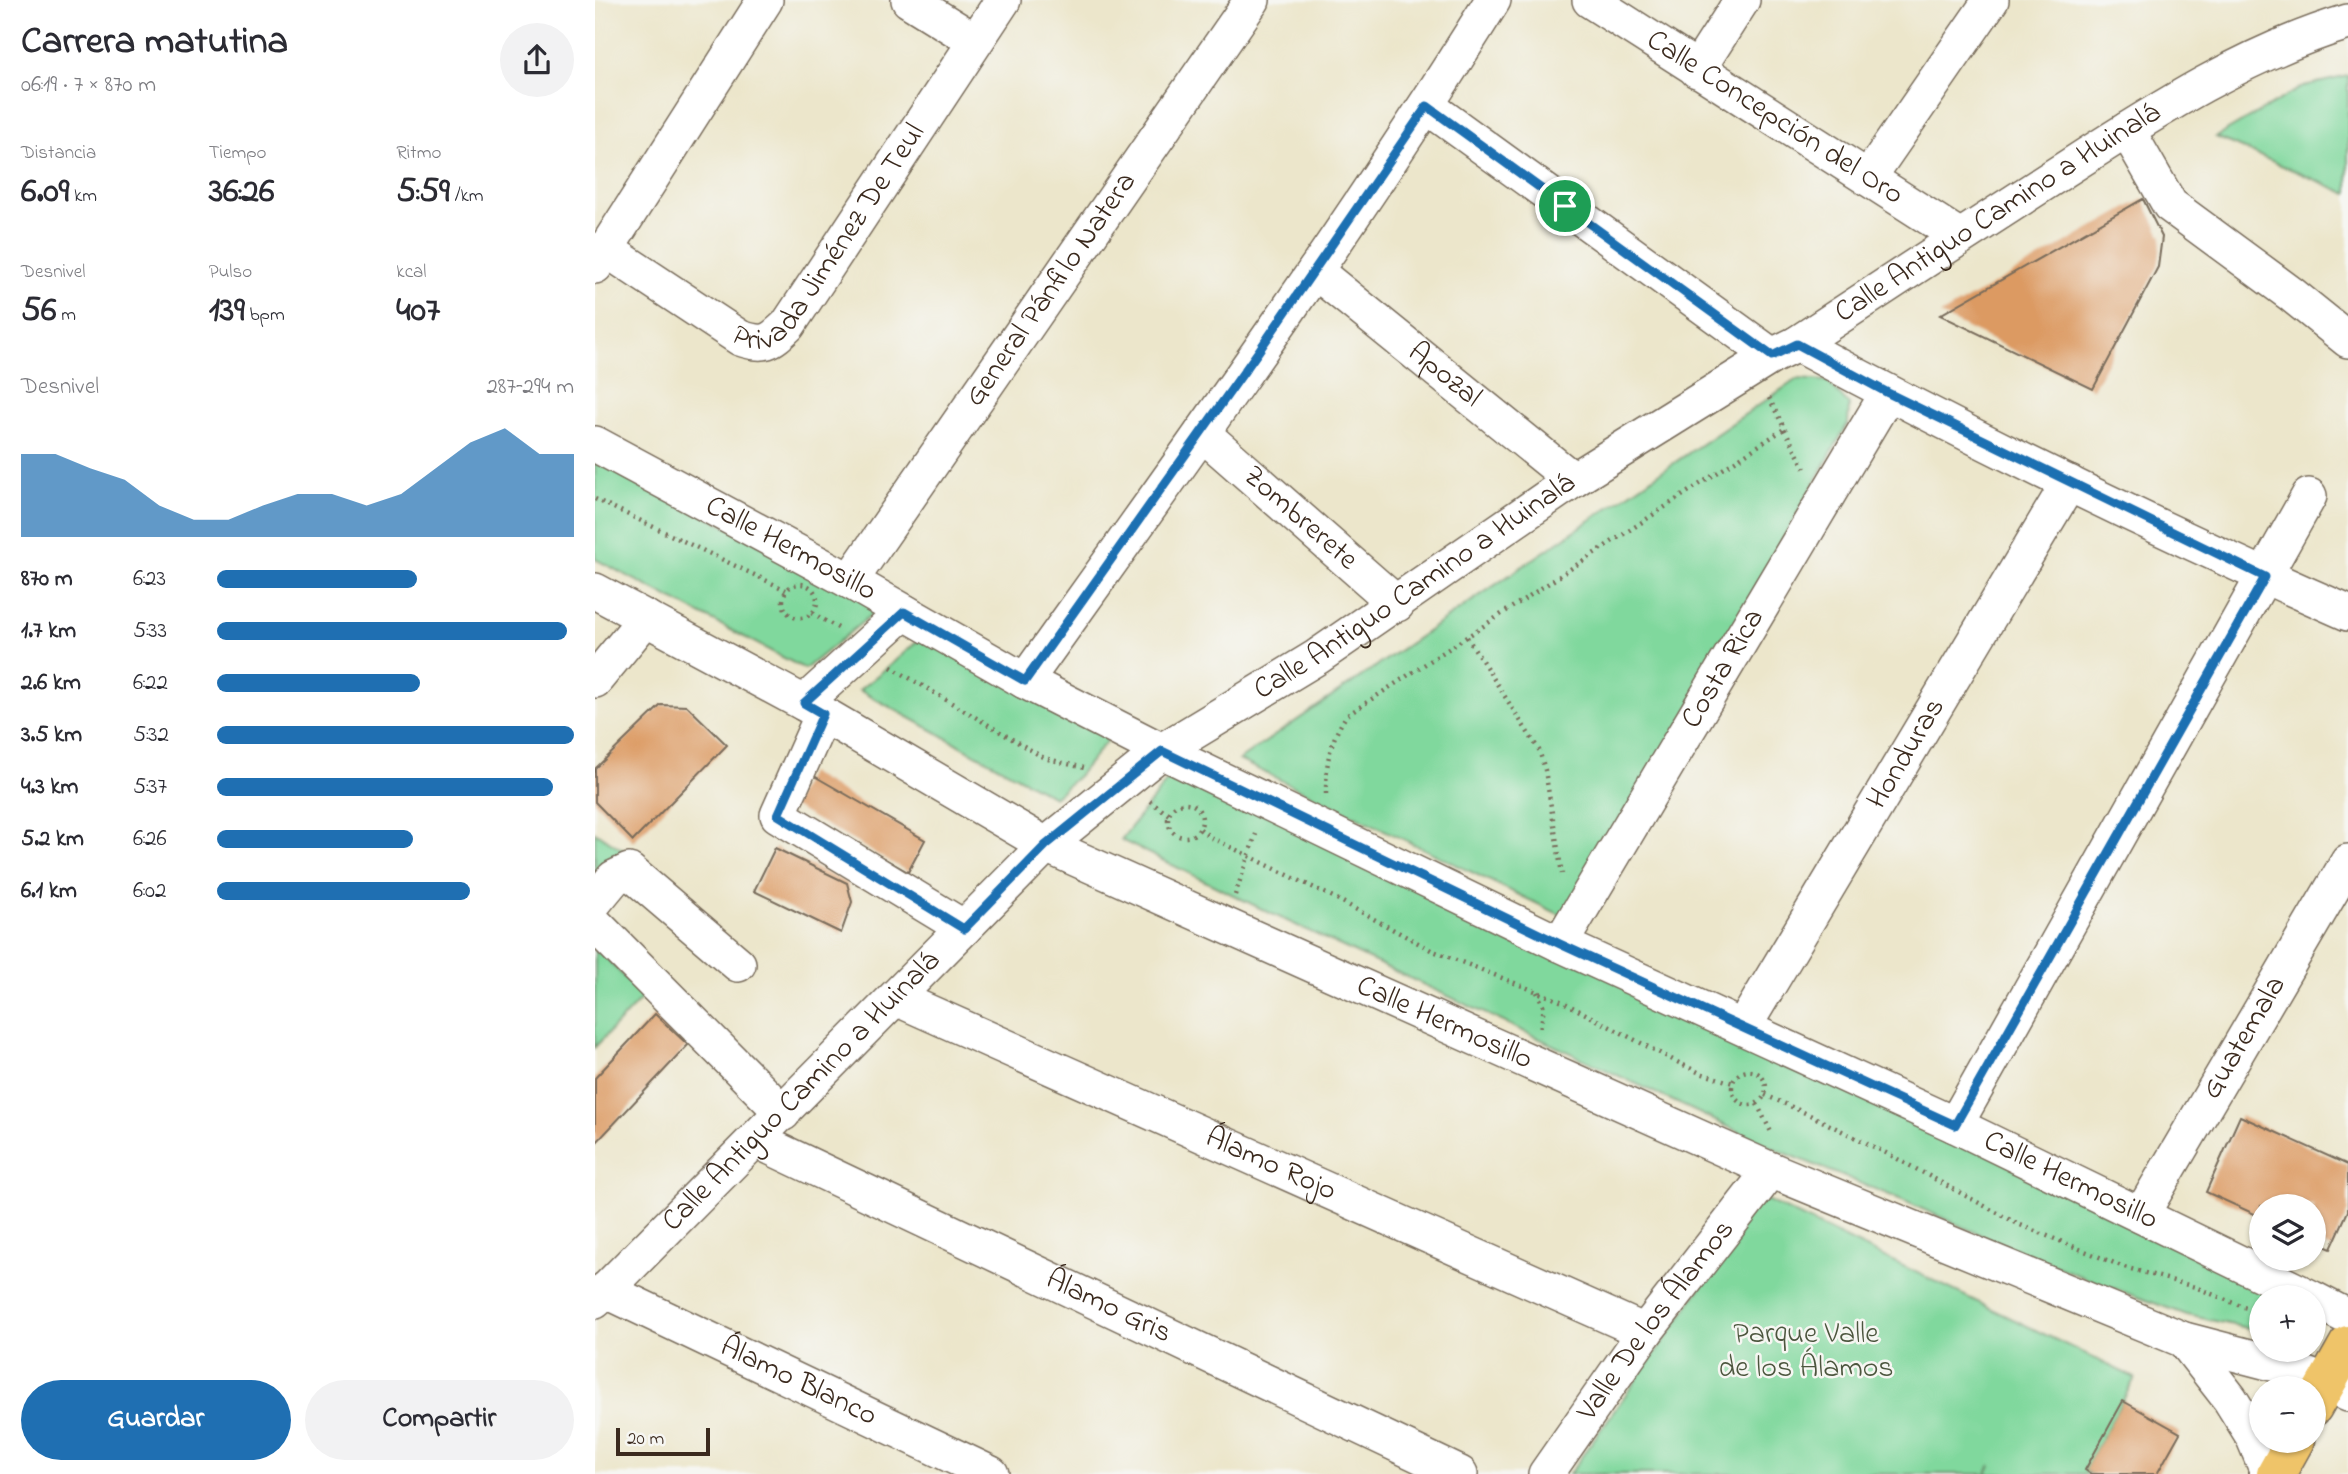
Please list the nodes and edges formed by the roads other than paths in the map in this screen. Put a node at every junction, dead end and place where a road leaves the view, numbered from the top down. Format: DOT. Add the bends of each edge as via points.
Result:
graph roads {
  1 [pos="765,0"];
  2 [pos="909,0"];
  3 [pos="1003,0"];
  4 [pos="1252,0"];
  5 [pos="1493,0"];
  6 [pos="1590,0"];
  7 [pos="1741,0"];
  8 [pos="1991,0"];
  9 [pos="2335,0"];
  10 [pos="2348,10"];
  11 [pos="2348,22"];
  12 [pos="975,41"];
  13 [pos="1697,70"];
  14 [pos="1427,106"];
  15 [pos="2127,130"];
  16 [pos="1868,178"];
  17 [pos="1960,237"];
  18 [pos="601,258"];
  19 [pos="1315,271"];
  20 [pos="2348,340"];
  21 [pos="1785,350"];
  22 [pos="1888,393"];
  23 [pos="1202,433"];
  24 [pos="595,444"];
  25 [pos="1573,480"];
  26 [pos="2069,483"];
  27 [pos="2309,496"];
  28 [pos="2265,577"];
  29 [pos="850,581"];
  30 [pos="595,591"];
  31 [pos="1397,604"];
  32 [pos="904,612"];
  33 [pos="2348,613"];
  34 [pos="646,618"];
  35 [pos="595,680"];
  36 [pos="1025,681"];
  37 [pos="814,708"];
  38 [pos="1162,751"];
  39 [pos="1046,845"];
  40 [pos="2348,862"];
  41 [pos="595,901"];
  42 [pos="595,924"];
  43 [pos="964,929"];
  44 [pos="1560,944"];
  45 [pos="739,964"];
  46 [pos="896,998"];
  47 [pos="1744,1026"];
  48 [pos="783,1113"];
  49 [pos="1955,1125"];
  50 [pos="756,1140"];
  51 [pos="1772,1155"];
  52 [pos="2141,1214"];
  53 [pos="2285,1285"];
  54 [pos="600,1296"];
  55 [pos="2326,1306"];
  56 [pos="2348,1317"];
  57 [pos="1646,1332"];
  58 [pos="2184,1340"];
  59 [pos="2348,1345"];
  60 [pos="2329,1395"];
  61 [pos="2288,1453"];
  62 [pos="991,1474"];
  63 [pos="1460,1474"];
  64 [pos="1546,1474"];
  65 [pos="2269,1474"];
  66 [pos="2276,1474"];
  1 -- 18 [label="street"];
  2 -- 12 [label="street"];
  3 -- 12 [label="street, Privada Jiménez De Teul"];
  4 -- 29 [label="street, General Pánfilo Natera"];
  5 -- 14 [label="street"];
  6 -- 13 [label="street, Calle Concepción del Oro"];
  7 -- 13 [label="street"];
  8 -- 16 [label="street"];
  9 -- 10 [label="street"];
  11 -- 15 [label="street, Calle Antiguo Camino a Huinalá" via="2260,55"];
  12 -- 18 [label="street, Privada Jiménez De Teul" via="788,325 773,339 757,344 740,338"];
  13 -- 16 [label="street, Calle Concepción del Oro"];
  14 -- 19 [label="street"];
  14 -- 21 [label="street"];
  15 -- 17 [label="street, Calle Antiguo Camino a Huinalá"];
  15 -- 20 [label="street" via="2170,205"];
  16 -- 17 [label="street, Calle Concepción del Oro"];
  17 -- 21 [label="street, Calle Antiguo Camino a Huinalá"];
  19 -- 23 [label="street"];
  19 -- 25 [label="street, Apozal"];
  21 -- 22 [label="street"];
  21 -- 25 [label="street, Calle Antiguo Camino a Huinalá"];
  22 -- 26 [label="street"];
  22 -- 44 [label="street, Costa Rica"];
  23 -- 31 [label="street, Zombrerete"];
  23 -- 36 [label="street"];
  24 -- 29 [label="street, Calle Hermosillo"];
  25 -- 31 [label="street, Calle Antiguo Camino a Huinalá"];
  26 -- 28 [label="street"];
  26 -- 47 [label="street, Honduras"];
  27 -- 28 [label="street"];
  28 -- 33 [label="street"];
  28 -- 49 [label="street"];
  29 -- 32 [label="street, Calle Hermosillo"];
  30 -- 34 [label="street, Calle Hermosillo"];
  31 -- 38 [label="street, Calle Antiguo Camino a Huinalá"];
  32 -- 36 [label="street, Calle Hermosillo"];
  32 -- 37 [label="street"];
  34 -- 35 [label="street"];
  34 -- 37 [label="street, Calle Hermosillo"];
  36 -- 38 [label="street, Calle Hermosillo"];
  37 -- 39 [label="street, Calle Hermosillo"];
  37 -- 43 [label="street" via="778,815"];
  38 -- 39 [label="street, Calle Antiguo Camino a Huinalá"];
  38 -- 44 [label="street, Calle Hermosillo"];
  39 -- 43 [label="street, Calle Antiguo Camino a Huinalá"];
  39 -- 51 [label="street, Calle Hermosillo"];
  40 -- 52 [label="street, Guatemala"];
  41 -- 45 [label="street" via="614,878 629,871"];
  42 -- 48 [label="street"];
  43 -- 46 [label="street, Calle Antiguo Camino a Huinalá"];
  44 -- 47 [label="street, Calle Hermosillo"];
  46 -- 48 [label="street, Calle Antiguo Camino a Huinalá"];
  46 -- 57 [label="street, Álamo Rojo"];
  47 -- 49 [label="street, Calle Hermosillo"];
  48 -- 50 [label="street, Calle Antiguo Camino a Huinalá"];
  49 -- 52 [label="street, Calle Hermosillo"];
  50 -- 54 [label="street, Calle Antiguo Camino a Huinalá"];
  50 -- 63 [label="street, Álamo Gris"];
  51 -- 57 [label="street, Valle De los Álamos"];
  51 -- 58 [label="street, Calle Hermosillo"];
  52 -- 53 [label="street, Calle Hermosillo"];
  54 -- 62 [label="street, Álamo Blanco"];
  55 -- 56 [label="street, Calle Hermosillo"];
  57 -- 64 [label="street, Valle De los Álamos"];
  58 -- 60 [label="street, Calle Hermosillo" via="2280,1365"];
  58 -- 65 [label="street" via="2230,1399"];
  59 -- 60 [label="main road"];
  61 -- 66 [label="main road"];
}
